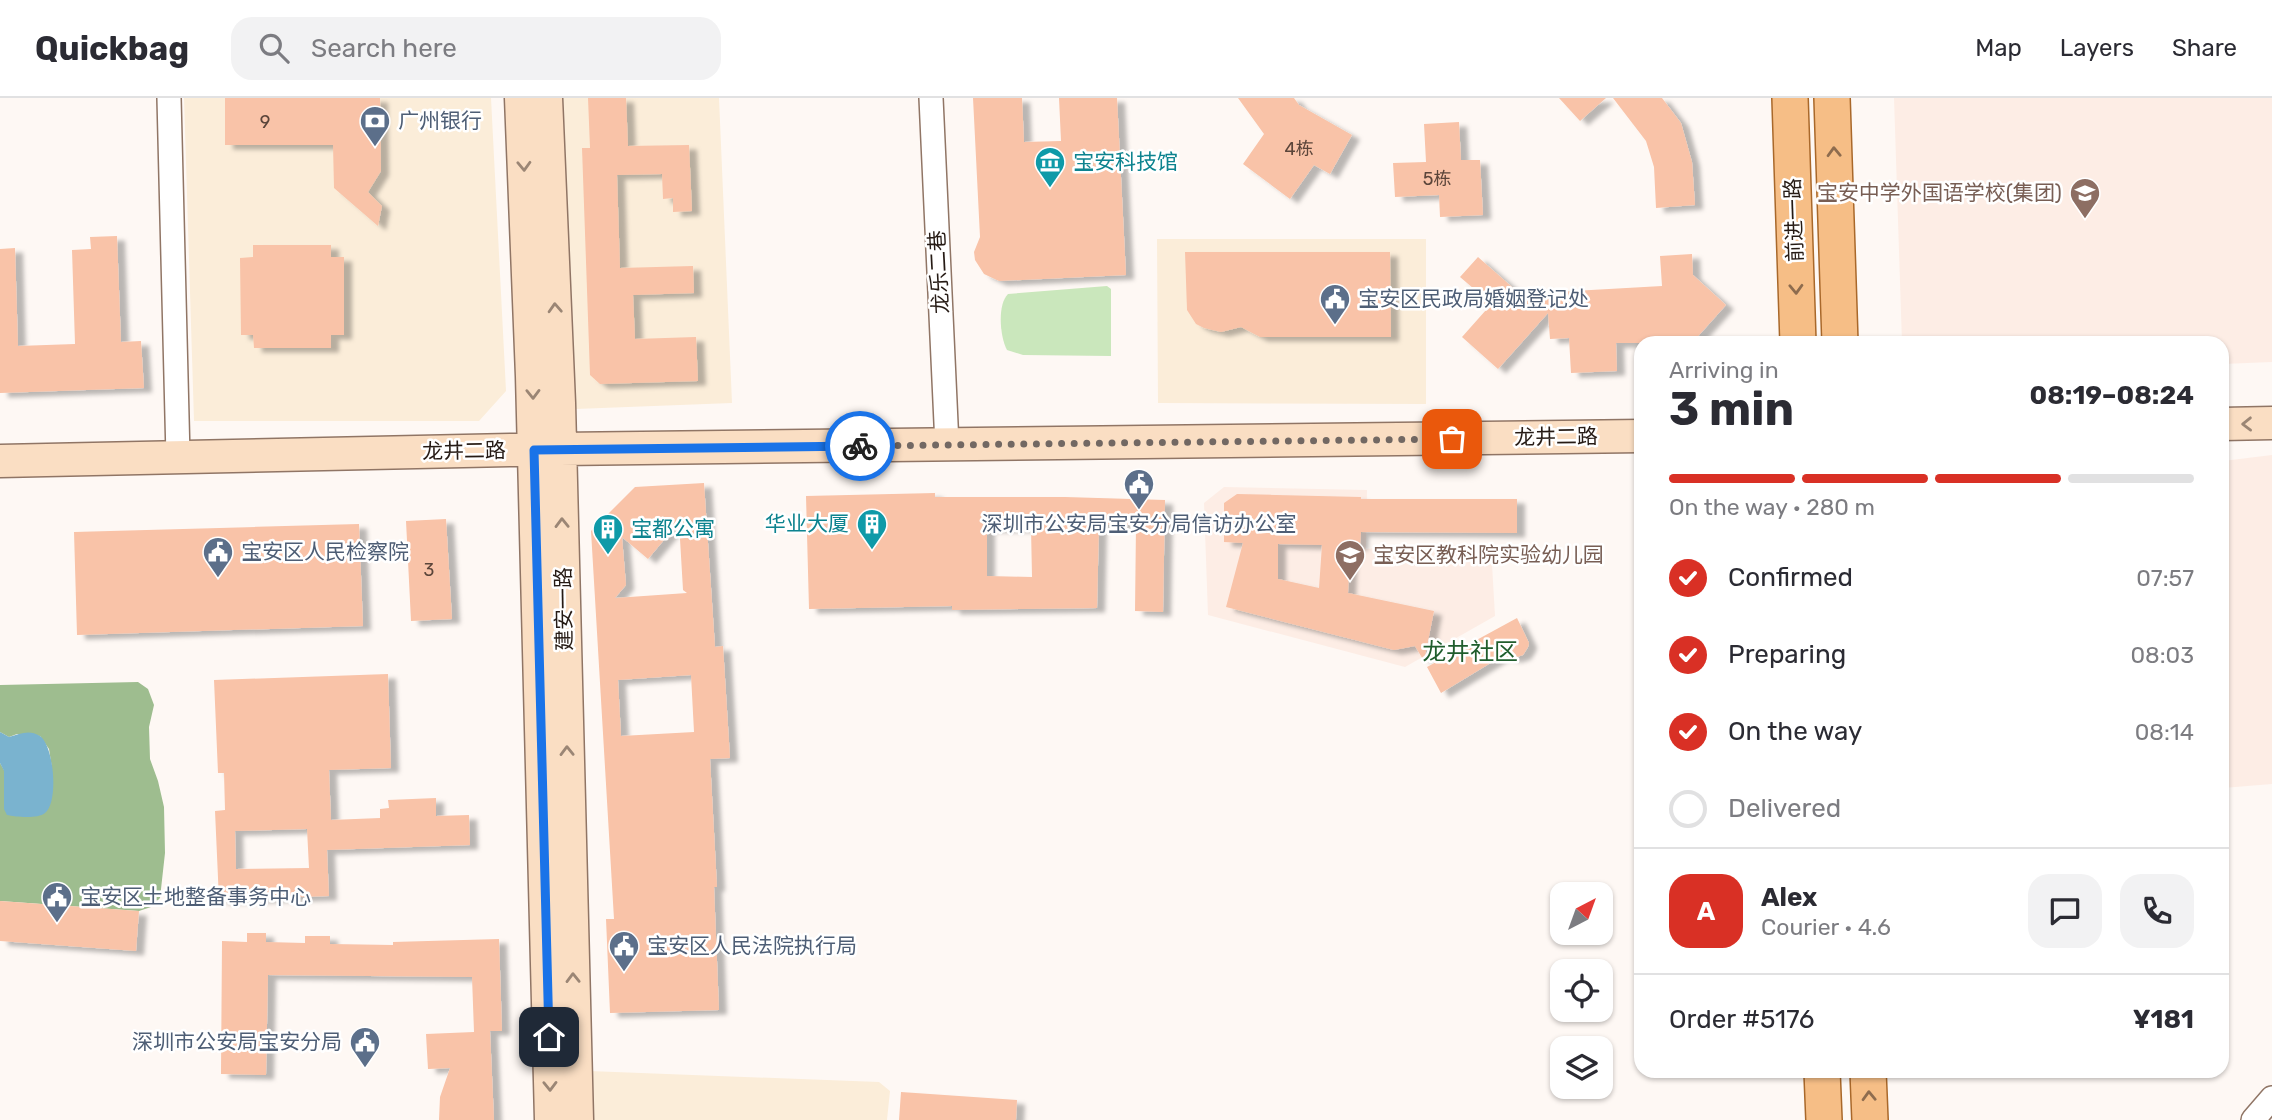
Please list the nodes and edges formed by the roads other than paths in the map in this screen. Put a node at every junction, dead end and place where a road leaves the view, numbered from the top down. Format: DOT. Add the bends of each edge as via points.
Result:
graph roads {
  1 [pos="169,98"];
  2 [pos="521,98"];
  3 [pos="545,98"];
  4 [pos="931,98"];
  5 [pos="1790,98"];
  6 [pos="1832,98"];
  7 [pos="1798,336"];
  8 [pos="1840,336"];
  9 [pos="2272,423"];
  10 [pos="2229,424"];
  11 [pos="1634,436"];
  12 [pos="947,445"];
  13 [pos="547,450"];
  14 [pos="178,457"];
  15 [pos="0,461"];
  16 [pos="1822,1078"];
  17 [pos="1868,1078"];
  18 [pos="2272,1098"];
  19 [pos="551,1120"];
  20 [pos="577,1120"];
  21 [pos="1824,1120"];
  22 [pos="1870,1120"];
  23 [pos="2253,1120"];
  1 -- 14 [label="street"];
  2 -- 13 [label="main road, 建安一路, one-way"];
  13 -- 3 [label="main road, 建安一路, one-way"];
  4 -- 12 [label="street, 龙乐二巷"];
  5 -- 7 [label="main road, 前进一路, one-way"];
  8 -- 6 [label="main road, 前进一路, one-way"];
  9 -- 10 [label="main road, one-way"];
  11 -- 12 [label="main road, 龙井二路"];
  12 -- 13 [label="main road, 龙井二路"];
  13 -- 14 [label="main road, 龙井二路"];
  13 -- 19 [label="main road, 建安一路, one-way"];
  20 -- 13 [label="main road, 建安一路, one-way"];
  14 -- 15 [label="main road, 龙井二路"];
  16 -- 21 [label="main road"];
  22 -- 17 [label="main road, one-way"];
  18 -- 23 [label="street"];
}
